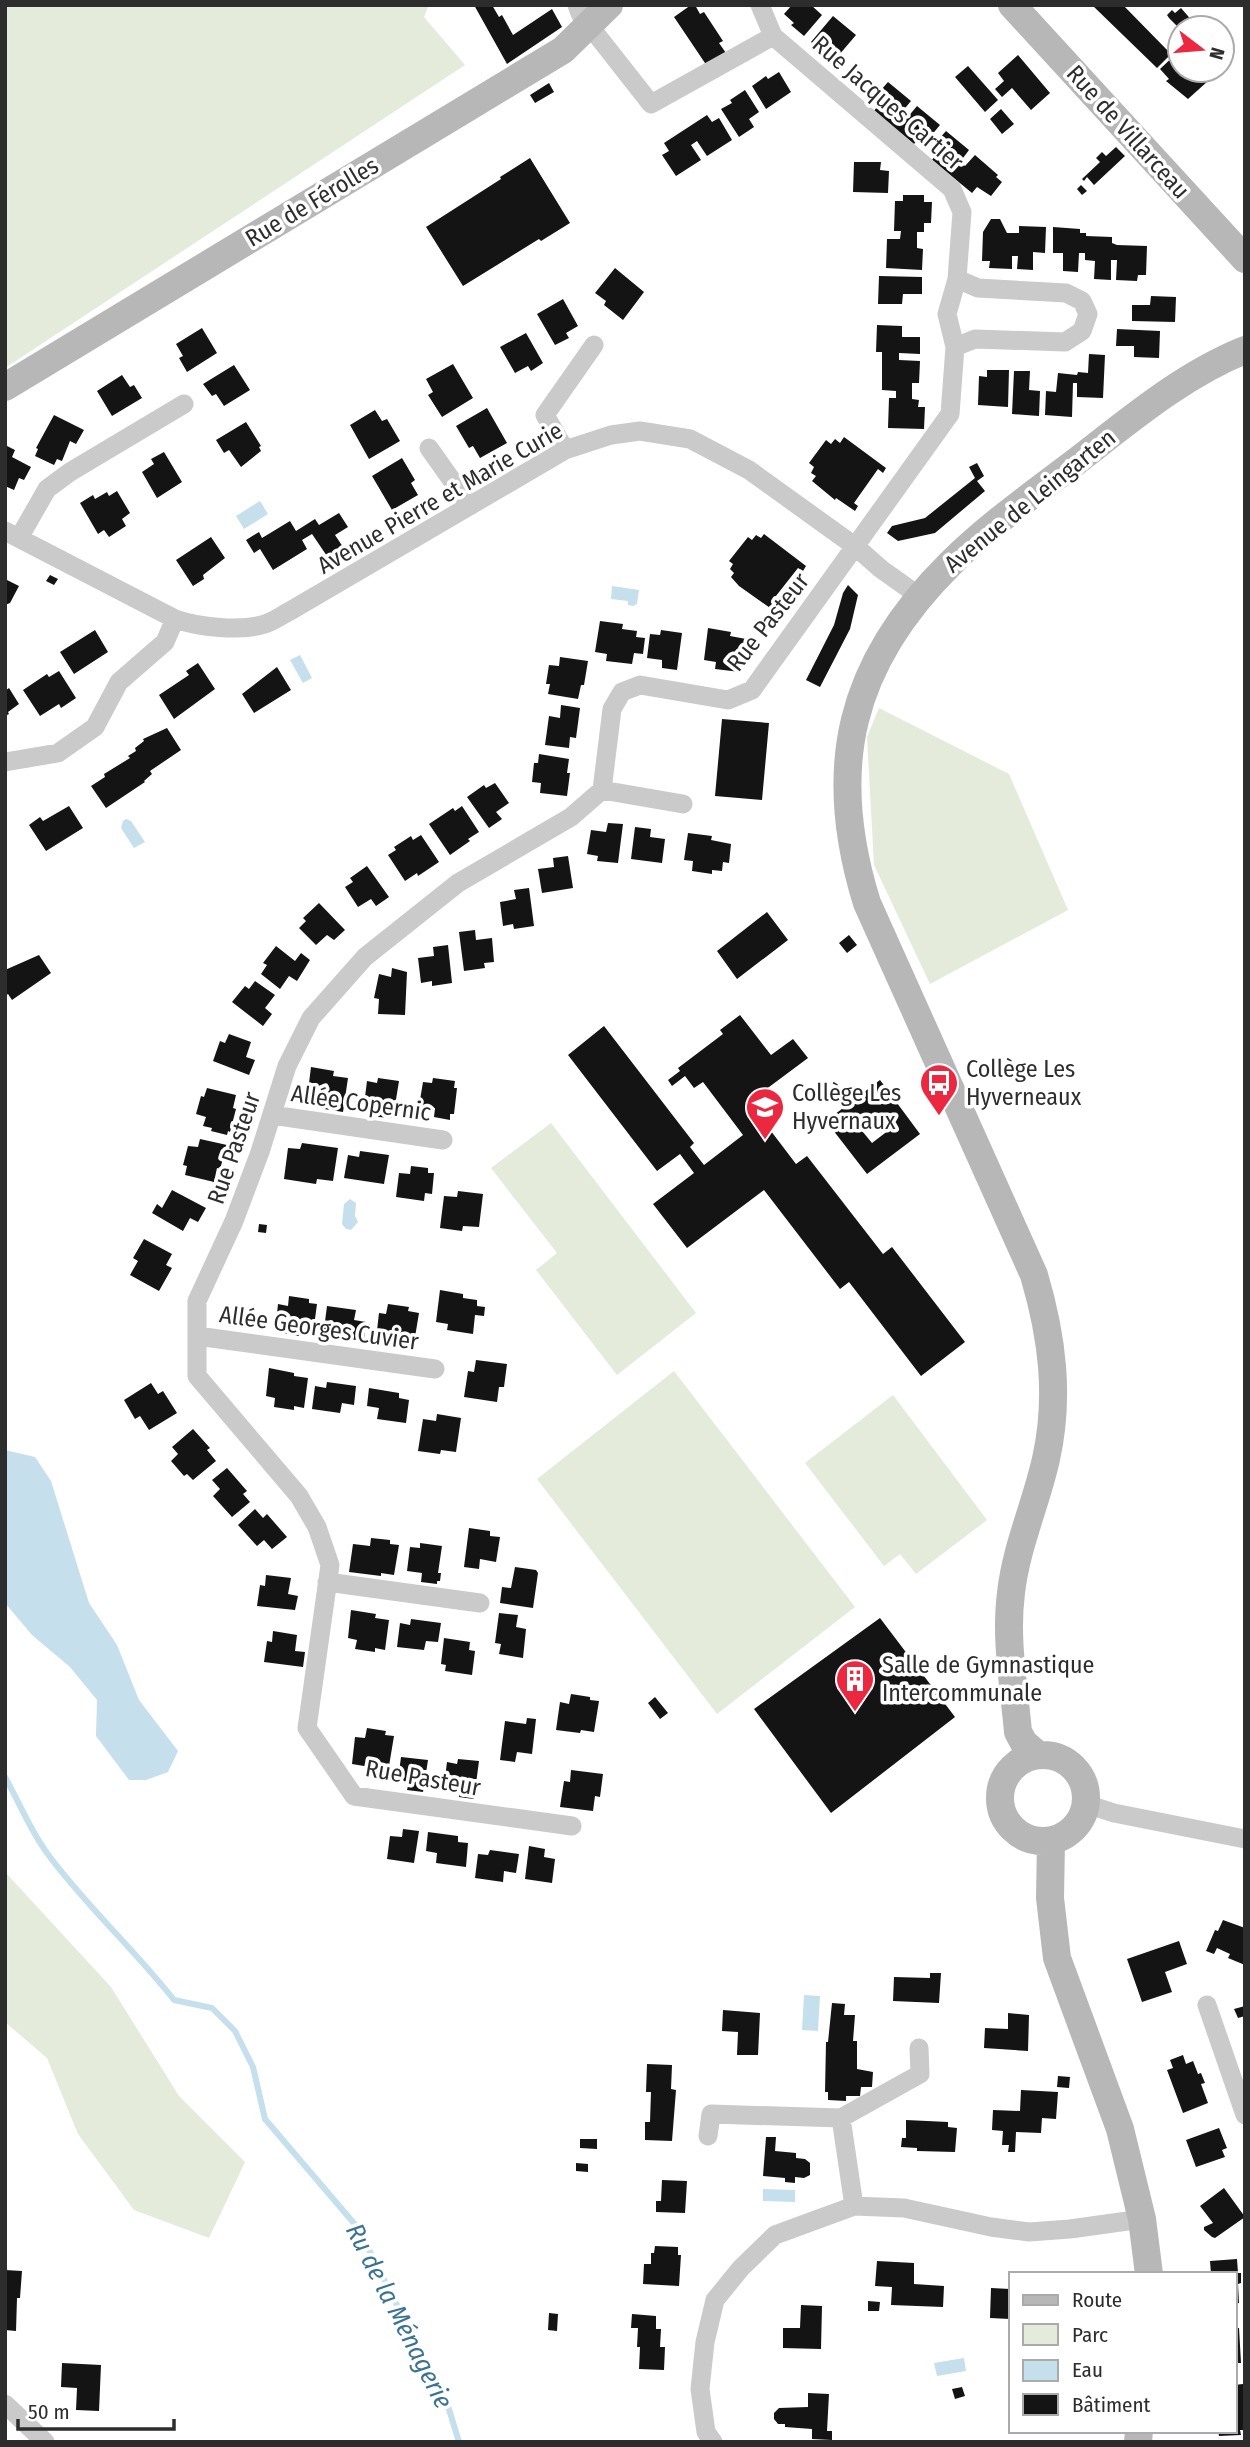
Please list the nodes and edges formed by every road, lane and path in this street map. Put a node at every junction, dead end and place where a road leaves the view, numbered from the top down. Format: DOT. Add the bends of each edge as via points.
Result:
graph roads {
  1 [pos="609,5"];
  2 [pos="760,5"];
  3 [pos="1012,5"];
  4 [pos="583,16"];
  5 [pos="773,36"];
  6 [pos="1245,259"];
  7 [pos="957,279"];
  8 [pos="594,345"];
  9 [pos="955,347"];
  10 [pos="1245,350"];
  11 [pos="5,387"];
  12 [pos="184,404"];
  13 [pos="429,448"];
  14 [pos="565,450"];
  15 [pos="470,506"];
  16 [pos="12,534"];
  17 [pos="856,547"];
  18 [pos="919,596"];
  19 [pos="175,619"];
  20 [pos="5,762"];
  21 [pos="602,790"];
  22 [pos="682,804"];
  23 [pos="272,1115"];
  24 [pos="443,1140"];
  25 [pos="197,1336"];
  26 [pos="435,1369"];
  27 [pos="327,1582"];
  28 [pos="480,1603"];
  29 [pos="1038,1755"];
  30 [pos="1086,1804"];
  31 [pos="572,1826"];
  32 [pos="1245,1839"];
  33 [pos="1051,1841"];
  34 [pos="1207,2005"];
  35 [pos="919,2048"];
  36 [pos="1245,2115"];
  37 [pos="841,2118"];
  38 [pos="708,2136"];
  39 [pos="854,2206"];
  40 [pos="1142,2219"];
  41 [pos="1149,2272"];
  42 [pos="5,2404"];
  43 [pos="45,2442"];
  44 [pos="713,2442"];
  1 -- 4 [label="street, Rue de Férolles"];
  2 -- 5 [label="street"];
  3 -- 6 [label="street, Rue de Villarceau"];
  4 -- 5 [label="street" via="651,104"];
  4 -- 11 [label="street, Rue de Férolles" via="563,50"];
  5 -- 7 [label="street, Rue Jacques Cartier" via="952,189 961,212"];
  7 -- 9 [label="street, Rue Jacques Cartier" via="947,314"];
  7 -- 9 [label="street" via="978,288 1066,293 1082,300 1088,314 1082,331 1065,342 975,339"];
  8 -- 14 [label="street" via="545,415"];
  9 -- 17 [label="street, Rue Jacques Cartier" via="950,414"];
  10 -- 18 [label="street, Avenue de Leingarten" via="1151,404 1002,518"];
  12 -- 16 [label="street" via="47,489"];
  13 -- 15 [label="street"];
  14 -- 15 [label="street, Avenue Pierre et Marie Curie"];
  14 -- 17 [label="street, Avenue Pierre et Marie Curie" via="640,431 690,439 749,470"];
  15 -- 19 [label="street, Avenue Pierre et Marie Curie" via="264,625 224,628"];
  16 -- 19 [label="street, Avenue Pierre et Marie Curie"];
  17 -- 18 [label="street, Avenue Pierre et Marie Curie"];
  17 -- 21 [label="street, Rue Pasteur" via="752,690 728,699 640,685 622,692 612,709"];
  18 -- 29 [label="street, Avenue de Leingarten" via="878,655 858,704 848,755 850,829 867,903 1034,1275 1045,1314 1054,1371 1053,1410 1046,1459 1011,1592 1009,1636 1018,1732"];
  19 -- 20 [label="street" via="165,642 119,682 94,727 58,753"];
  21 -- 22 [label="street"];
  21 -- 23 [label="street, Rue Pasteur" via="571,817 458,883 365,957 311,1018 287,1066"];
  23 -- 24 [label="street, Allée Copernic"];
  23 -- 25 [label="street, Rue Pasteur" via="234,1221 197,1301"];
  25 -- 26 [label="street, Allée Georges Cuvier"];
  25 -- 27 [label="street, Rue Pasteur" via="197,1376 299,1496 317,1527 330,1565"];
  27 -- 28 [label="street"];
  27 -- 31 [label="street, Rue Pasteur" via="307,1728 354,1796"];
  29 -- 30 [label="street" via="1064,1759 1074,1767 1082,1778"];
  29 -- 33 [label="street" via="1026,1758 1007,1774 1000,1794 1002,1811 1016,1831 1038,1841"];
  30 -- 32 [label="street"];
  30 -- 33 [label="street" via="1075,1828"];
  33 -- 40 [label="street" via="1050,1898 1057,1958 1121,2129"];
  34 -- 36 [label="street"];
  35 -- 37 [label="street" via="920,2074"];
  37 -- 38 [label="street" via="711,2114"];
  37 -- 39 [label="street"];
  39 -- 40 [label="street" via="904,2208 1029,2232"];
  39 -- 44 [label="street" via="775,2235 715,2300 700,2389 706,2432"];
  40 -- 41 [label="street"];
  42 -- 43 [label="street"];
}
